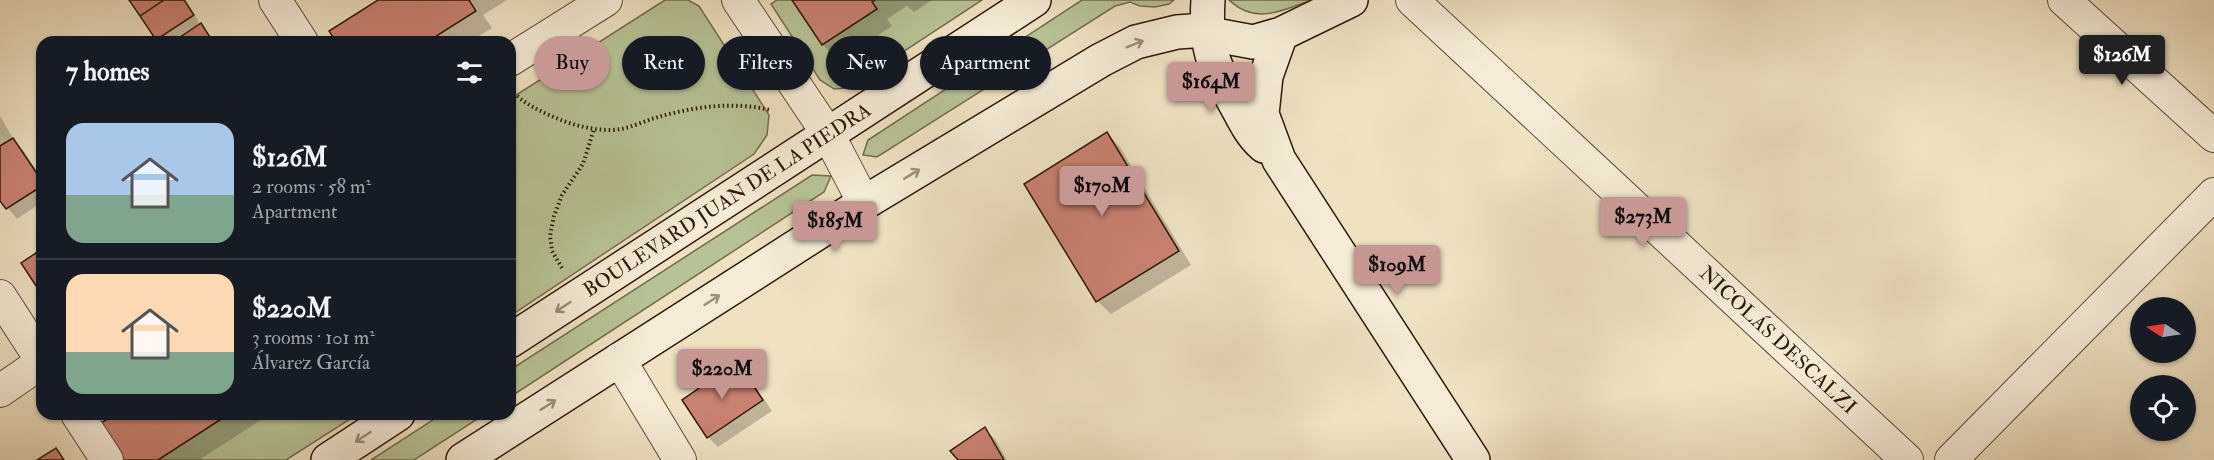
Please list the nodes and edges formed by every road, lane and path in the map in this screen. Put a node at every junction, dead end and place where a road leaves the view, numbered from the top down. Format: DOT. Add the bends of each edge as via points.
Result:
graph roads {
  1 [pos="606,0"];
  2 [pos="738,0"];
  3 [pos="1034,0"];
  4 [pos="1351,0"];
  5 [pos="1412,0"];
  6 [pos="2064,0"];
  7 [pos="289,5"];
  8 [pos="1207,15"];
  9 [pos="1281,34"];
  10 [pos="300,36"];
  11 [pos="516,56"];
  12 [pos="516,96"];
  13 [pos="770,110"];
  14 [pos="594,129"];
  15 [pos="828,134"];
  16 [pos="2214,136"];
  17 [pos="1279,160"];
  18 [pos="2214,194"];
  19 [pos="864,203"];
  20 [pos="562,268"];
  21 [pos="0,296"];
  22 [pos="516,337"];
  23 [pos="36,353"];
  24 [pos="620,359"];
  25 [pos="36,366"];
  26 [pos="0,391"];
  27 [pos="81,420"];
  28 [pos="389,420"];
  29 [pos="107,460"];
  30 [pos="328,460"];
  31 [pos="463,460"];
  32 [pos="680,460"];
  33 [pos="1473,460"];
  34 [pos="1907,460"];
  35 [pos="1951,460"];
  1 -- 11 [label="street"];
  2 -- 15 [label="street"];
  3 -- 15 [label="main road, BOULEVARD JUAN DE LA PIEDRA"];
  4 -- 9 [label="main road"];
  5 -- 34 [label="street, NICOLÁS DESCALZI"];
  6 -- 16 [label="street"];
  7 -- 10 [label="street"];
  8 -- 9 [label="main road" via="1215,35 1253,42"];
  8 -- 17 [label="main road" via="1214,66 1254,137"];
  19 -- 8 [label="main road, one-way" via="1101,60 1136,42 1177,32"];
  9 -- 17 [label="main road" via="1266,76 1262,114"];
  12 -- 14 [label="path" via="570,125"];
  13 -- 14 [label="path" via="750,105 706,107 631,127"];
  14 -- 20 [label="path" via="583,165 562,195 554,216 552,251"];
  15 -- 19 [label="street"];
  15 -- 22 [label="main road, BOULEVARD JUAN DE LA PIEDRA, one-way"];
  17 -- 33 [label="main road"];
  18 -- 35 [label="street"];
  24 -- 19 [label="main road, one-way"];
  21 -- 23 [label="street"];
  31 -- 24 [label="main road, one-way"];
  24 -- 32 [label="street"];
  25 -- 26 [label="street"];
  27 -- 29 [label="street"];
  28 -- 30 [label="main road, one-way"];
}
